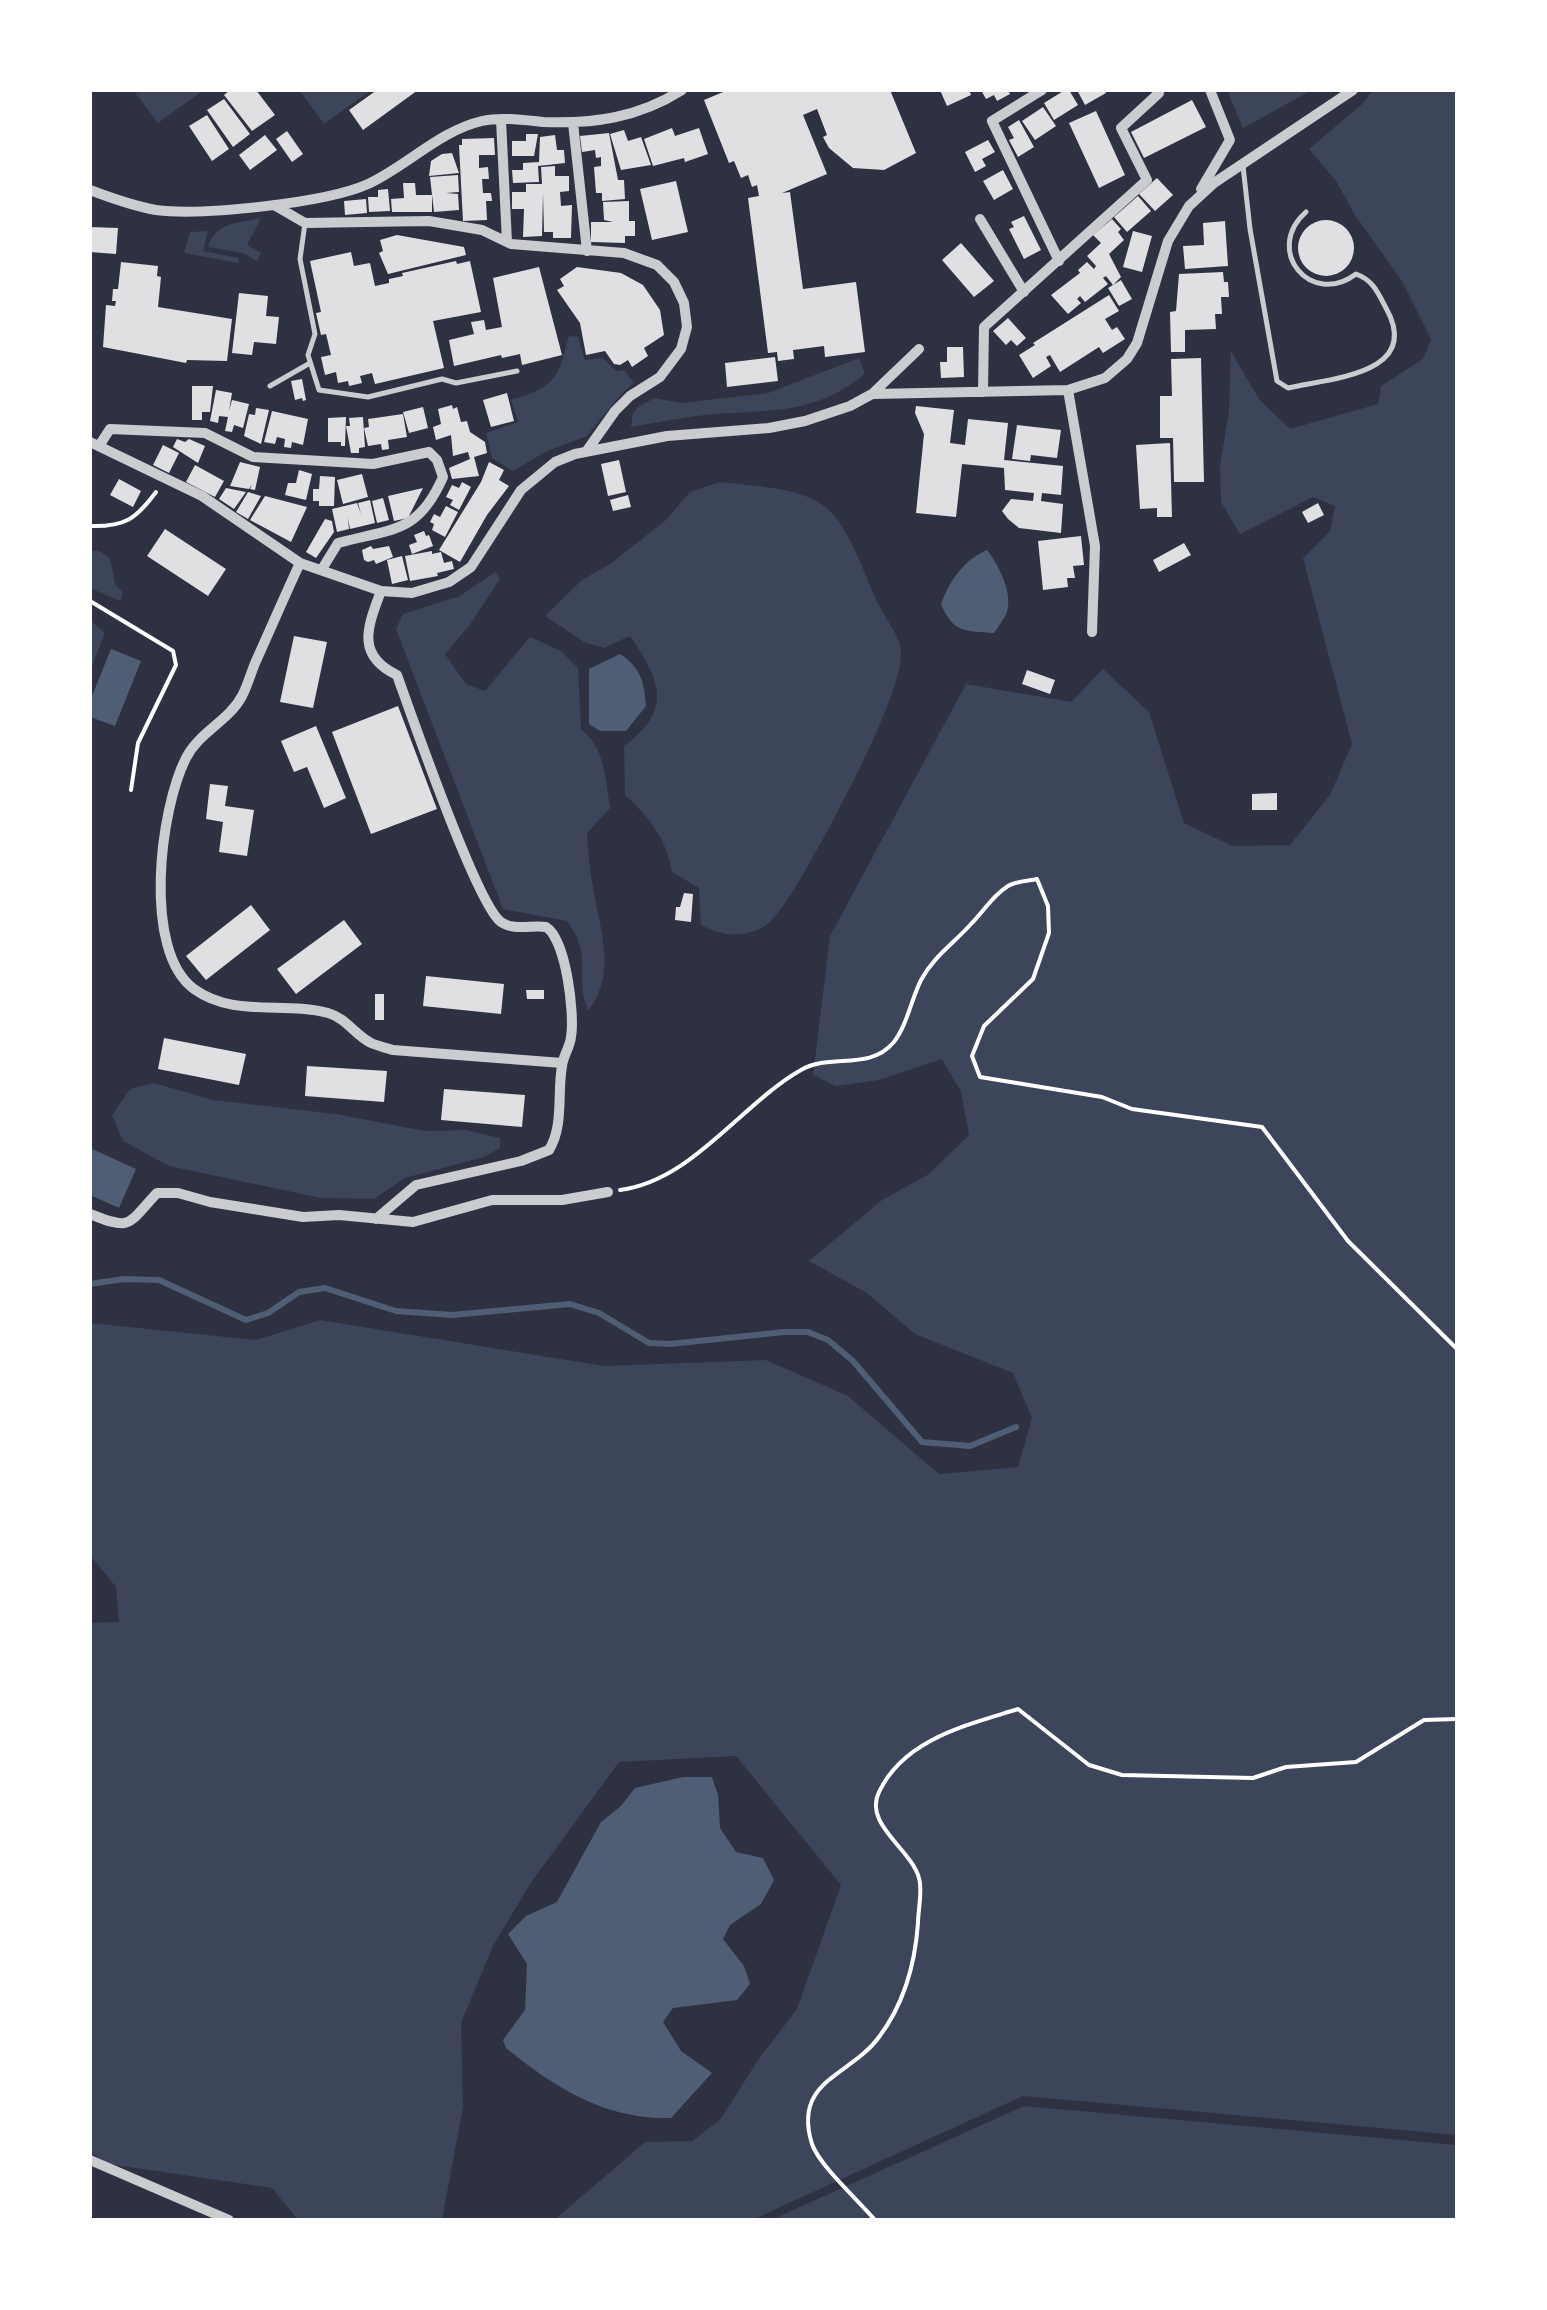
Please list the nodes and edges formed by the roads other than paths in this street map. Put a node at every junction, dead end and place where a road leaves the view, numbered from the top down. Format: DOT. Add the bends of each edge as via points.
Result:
graph roads {
  1 [pos="682,90"];
  2 [pos="1017,90"];
  3 [pos="1042,90"];
  4 [pos="1210,90"];
  5 [pos="1354,90"];
  6 [pos="1159,93"];
  7 [pos="1024,101"];
  8 [pos="500,120"];
  9 [pos="573,123"];
  10 [pos="1243,163"];
  11 [pos="90,190"];
  12 [pos="1196,199"];
  13 [pos="274,205"];
  14 [pos="1306,212"];
  15 [pos="980,219"];
  16 [pos="306,223"];
  17 [pos="507,242"];
  18 [pos="587,251"];
  19 [pos="1059,261"];
  20 [pos="1024,292"];
  21 [pos="920,349"];
  22 [pos="310,364"];
  23 [pos="517,371"];
  24 [pos="270,386"];
  25 [pos="1068,390"];
  26 [pos="983,392"];
  27 [pos="872,394"];
  28 [pos="94,444"];
  29 [pos="586,452"];
  30 [pos="300,563"];
  31 [pos="322,569"];
  32 [pos="382,591"];
  33 [pos="1092,632"];
  34 [pos="562,1062"];
  35 [pos="608,1192"];
  36 [pos="90,1214"];
  37 [pos="376,1219"];
  38 [pos="90,2160"];
  39 [pos="229,2220"];
  1 -- 9 [label="street" via="636,113"];
  2 -- 7 [label="street"];
  3 -- 7 [label="street"];
  4 -- 12 [label="street" via="1230,140"];
  5 -- 10 [label="street"];
  6 -- 19 [label="street" via="1121,128 1146,180"];
  7 -- 19 [label="street" via="992,122"];
  8 -- 9 [label="street"];
  8 -- 13 [label="street" via="453,132 368,184"];
  8 -- 17 [label="street"];
  9 -- 18 [label="street"];
  10 -- 12 [label="street"];
  10 -- 14 [label="lane" via="1277,381 1288,388 1373,368 1387,358 1396,336 1369,280 1356,274 1320,284 1295,266 1290,237"];
  11 -- 13 [label="street" via="157,210"];
  12 -- 25 [label="street" via="1168,242 1127,360 1105,378"];
  13 -- 16 [label="street"];
  15 -- 20 [label="street"];
  16 -- 17 [label="street" via="429,221 482,230"];
  16 -- 22 [label="lane" via="300,258 315,334"];
  17 -- 18 [label="street"];
  18 -- 29 [label="street" via="658,265 680,292 687,326 673,364 622,403"];
  19 -- 20 [label="street"];
  20 -- 26 [label="street" via="984,327"];
  21 -- 27 [label="street"];
  22 -- 23 [label="lane" via="320,390 368,397"];
  22 -- 24 [label="lane"];
  25 -- 26 [label="street"];
  25 -- 33 [label="street" via="1095,546"];
  26 -- 27 [label="street"];
  27 -- 29 [label="street" via="783,426 682,434"];
  28 -- 30 [label="street" via="202,496"];
  28 -- 31 [label="street" via="110,429 205,433 254,456 373,464 428,452 437,460 442,477 414,522 338,542"];
  29 -- 32 [label="street" via="555,462 528,482 461,575 425,591"];
  30 -- 31 [label="street"];
  30 -- 34 [label="street" via="242,697 187,755 176,782 160,873 166,944 176,970 214,1000 326,1012 393,1050"];
  31 -- 32 [label="street"];
  32 -- 34 [label="street" via="366,630 372,654 397,675 493,914 511,927 546,927 559,940 572,1021"];
  34 -- 37 [label="street" via="558,1127 549,1150 416,1185"];
  35 -- 37 [label="street" via="492,1200 413,1222"];
  36 -- 37 [label="street" via="128,1224 157,1194 178,1192 303,1218"];
  38 -- 39 [label="street"];
}
